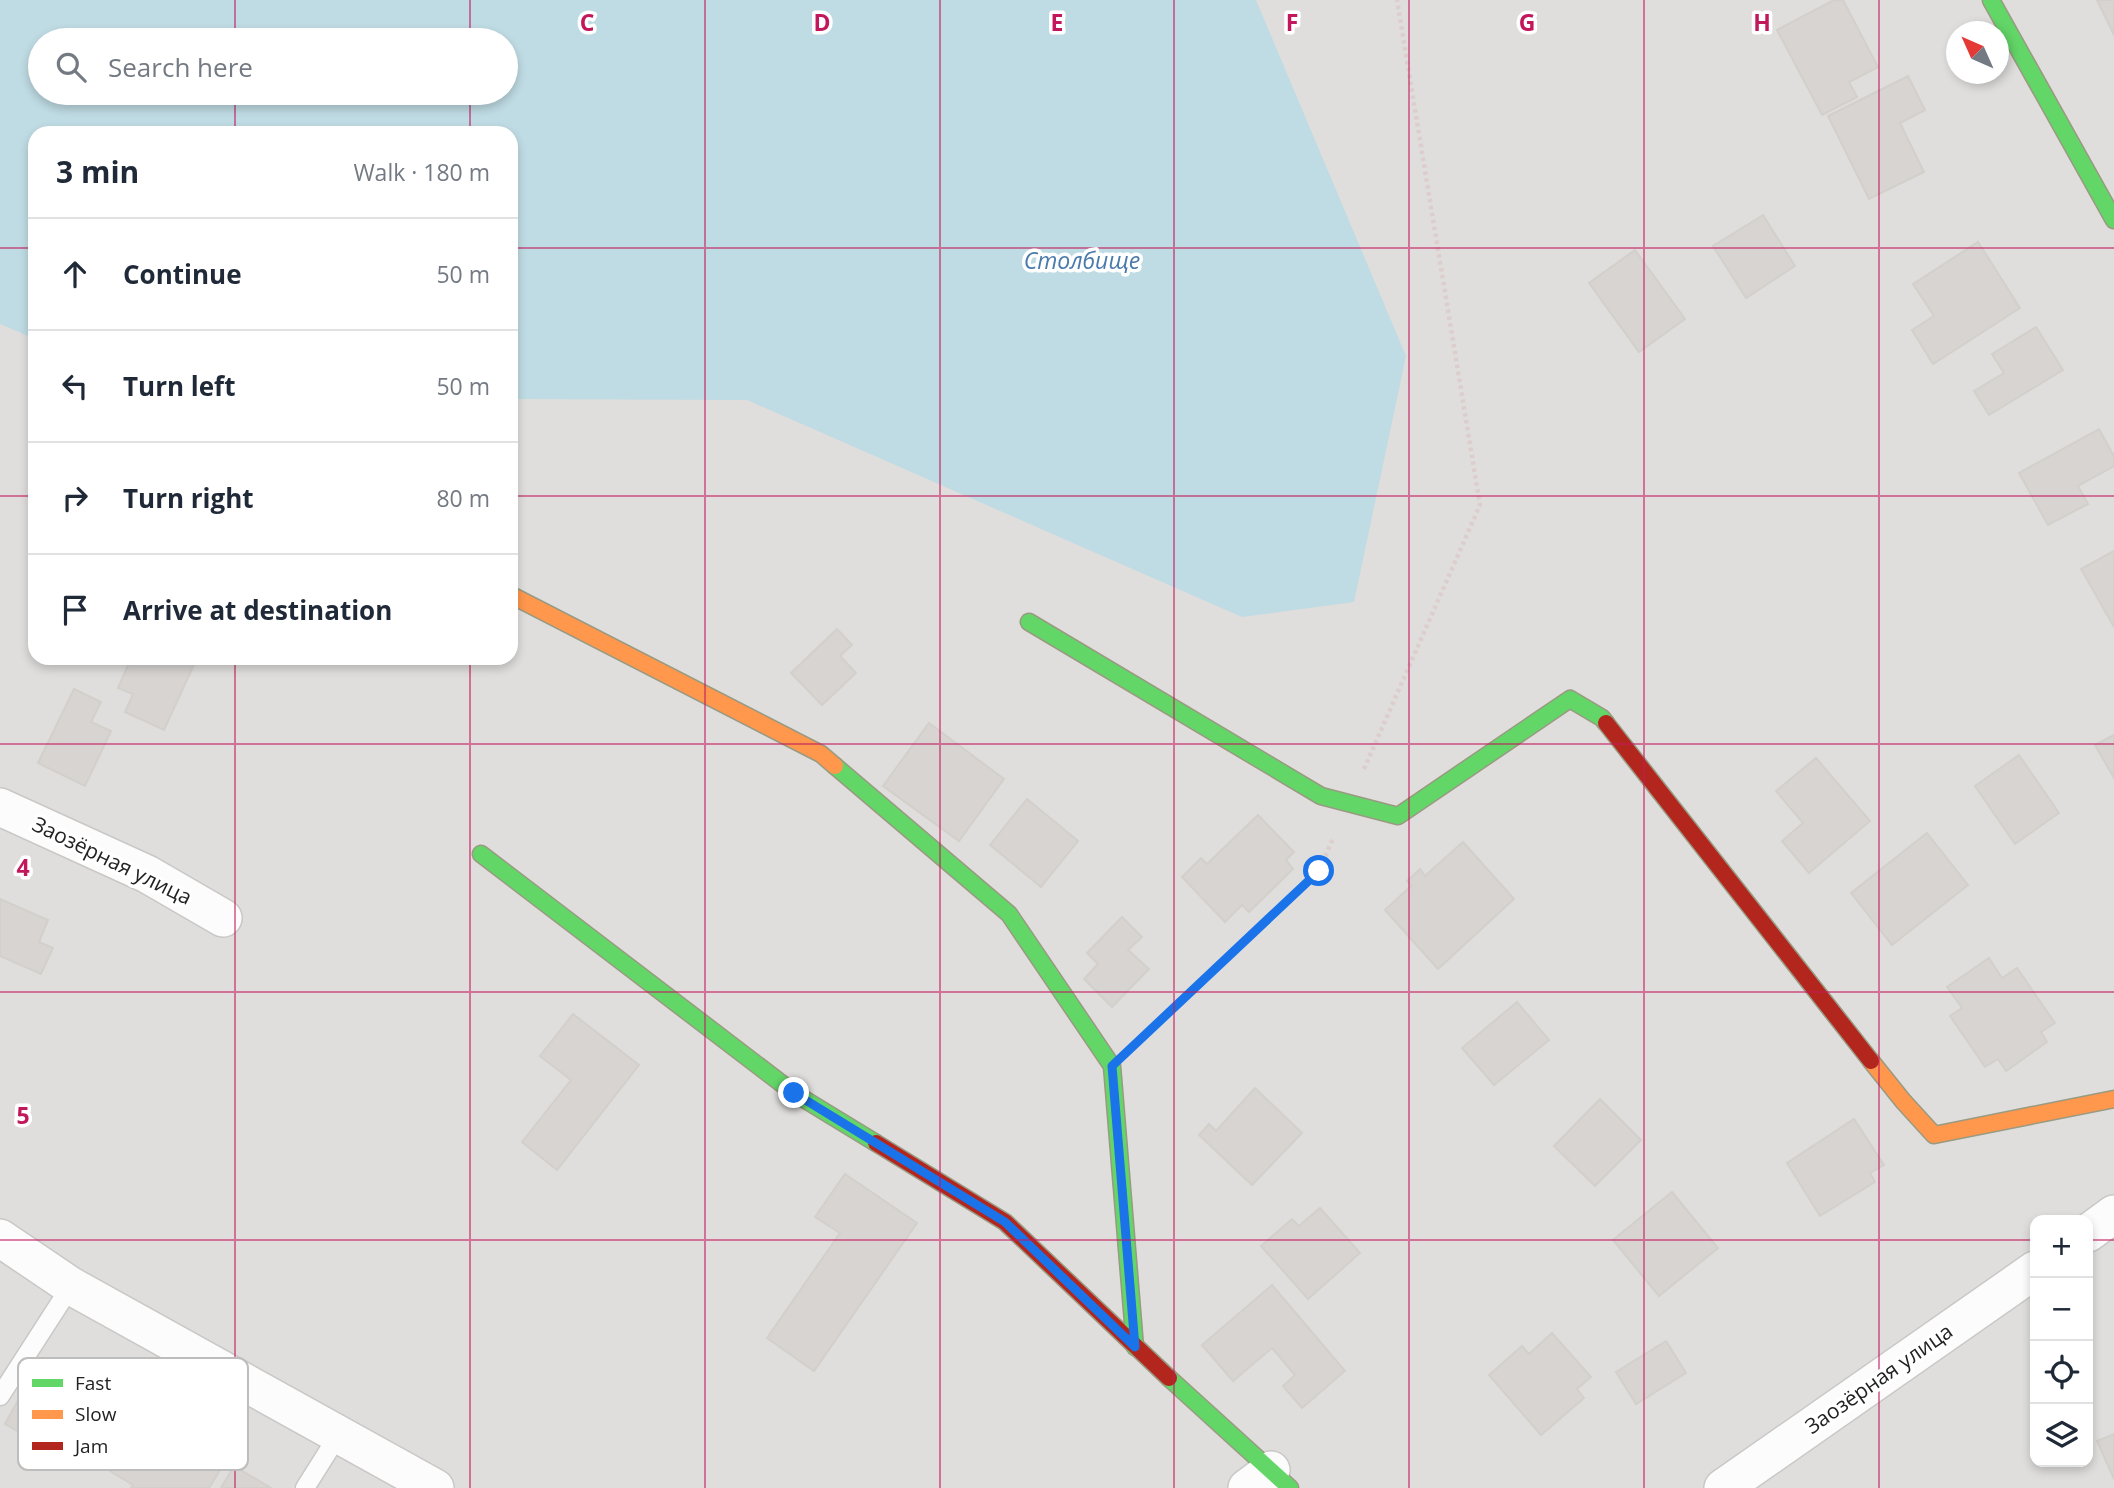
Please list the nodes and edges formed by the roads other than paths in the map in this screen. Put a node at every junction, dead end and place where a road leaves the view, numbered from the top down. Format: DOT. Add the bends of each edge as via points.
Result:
graph roads {
  1 [pos="1991,0"];
  2 [pos="2114,220"];
  3 [pos="518,599"];
  4 [pos="1029,622"];
  5 [pos="0,807"];
  6 [pos="481,854"];
  7 [pos="223,918"];
  8 [pos="2114,1099"];
  9 [pos="2114,1214"];
  10 [pos="2093,1229"];
  11 [pos="0,1237"];
  12 [pos="2030,1273"];
  13 [pos="71,1286"];
  14 [pos="1135,1347"];
  15 [pos="25,1358"];
  16 [pos="201,1358"];
  17 [pos="18,1368"];
  18 [pos="248,1384"];
  19 [pos="0,1396"];
  20 [pos="339,1434"];
  21 [pos="1269,1482"];
  22 [pos="305,1488"];
  23 [pos="435,1488"];
  24 [pos="1723,1488"];
  1 -- 2 [label="street"];
  3 -- 14 [label="street" via="821,754 1009,914 1112,1066"];
  4 -- 8 [label="street" via="1321,796 1398,816 1570,699 1602,718 1934,1135"];
  5 -- 7 [label="street, Заозёрная улица" via="148,874"];
  6 -- 14 [label="street" via="794,1093 1005,1222"];
  9 -- 10 [label="street"];
  11 -- 13 [label="street"];
  12 -- 24 [label="street, Заозёрная улица"];
  13 -- 15 [label="lane"];
  13 -- 16 [label="street"];
  14 -- 21 [label="street"];
  17 -- 19 [label="lane"];
  18 -- 20 [label="street"];
  20 -- 22 [label="lane"];
  20 -- 23 [label="street"];
}
